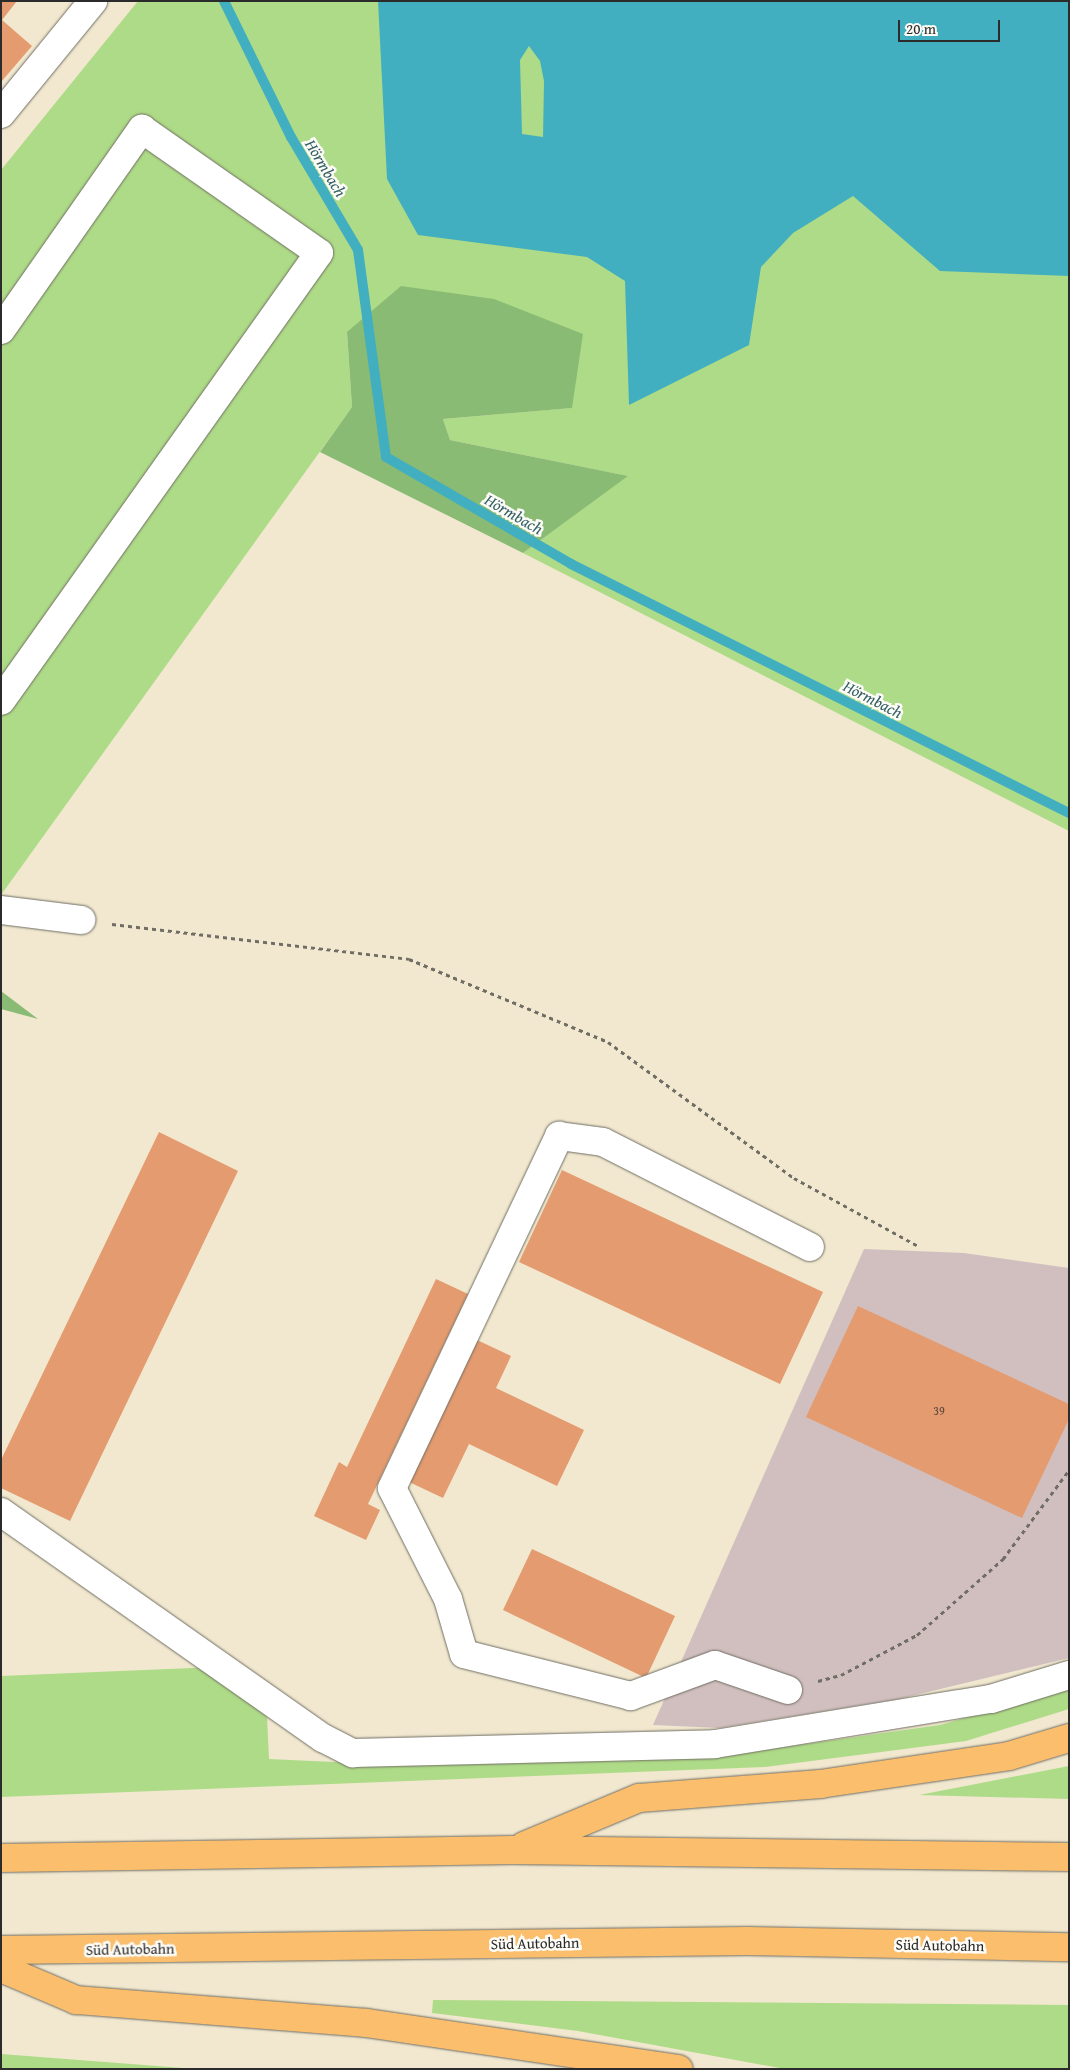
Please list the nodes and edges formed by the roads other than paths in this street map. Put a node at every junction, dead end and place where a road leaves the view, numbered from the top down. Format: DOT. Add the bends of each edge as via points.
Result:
graph roads {
  1 [pos="93,1"];
  2 [pos="1,114"];
  3 [pos="1,330"];
  4 [pos="1,701"];
  5 [pos="1,910"];
  6 [pos="81,920"];
  7 [pos="810,1247"];
  8 [pos="1,1512"];
  9 [pos="1069,1676"];
  10 [pos="788,1690"];
  11 [pos="1069,1738"];
  12 [pos="513,1850"];
  13 [pos="1069,1857"];
  14 [pos="1,1858"];
  15 [pos="1069,1947"];
  16 [pos="1,1950"];
  17 [pos="1,1968"];
  18 [pos="679,2069"];
  1 -- 2 [label="lane"];
  3 -- 4 [label="lane" via="142,129 319,253"];
  5 -- 6 [label="lane"];
  7 -- 10 [label="lane" via="603,1142 559,1136 392,1488 448,1599 464,1654 632,1696 715,1665"];
  8 -- 9 [label="lane" via="322,1738 353,1753 715,1744 992,1699"];
  11 -- 12 [label="highway" via="1009,1756 820,1784 639,1798"];
  12 -- 13 [label="highway"];
  12 -- 14 [label="highway"];
  15 -- 16 [label="highway, Süd Autobahn" via="747,1941"];
  17 -- 18 [label="highway" via="76,2000 366,2023"];
}
